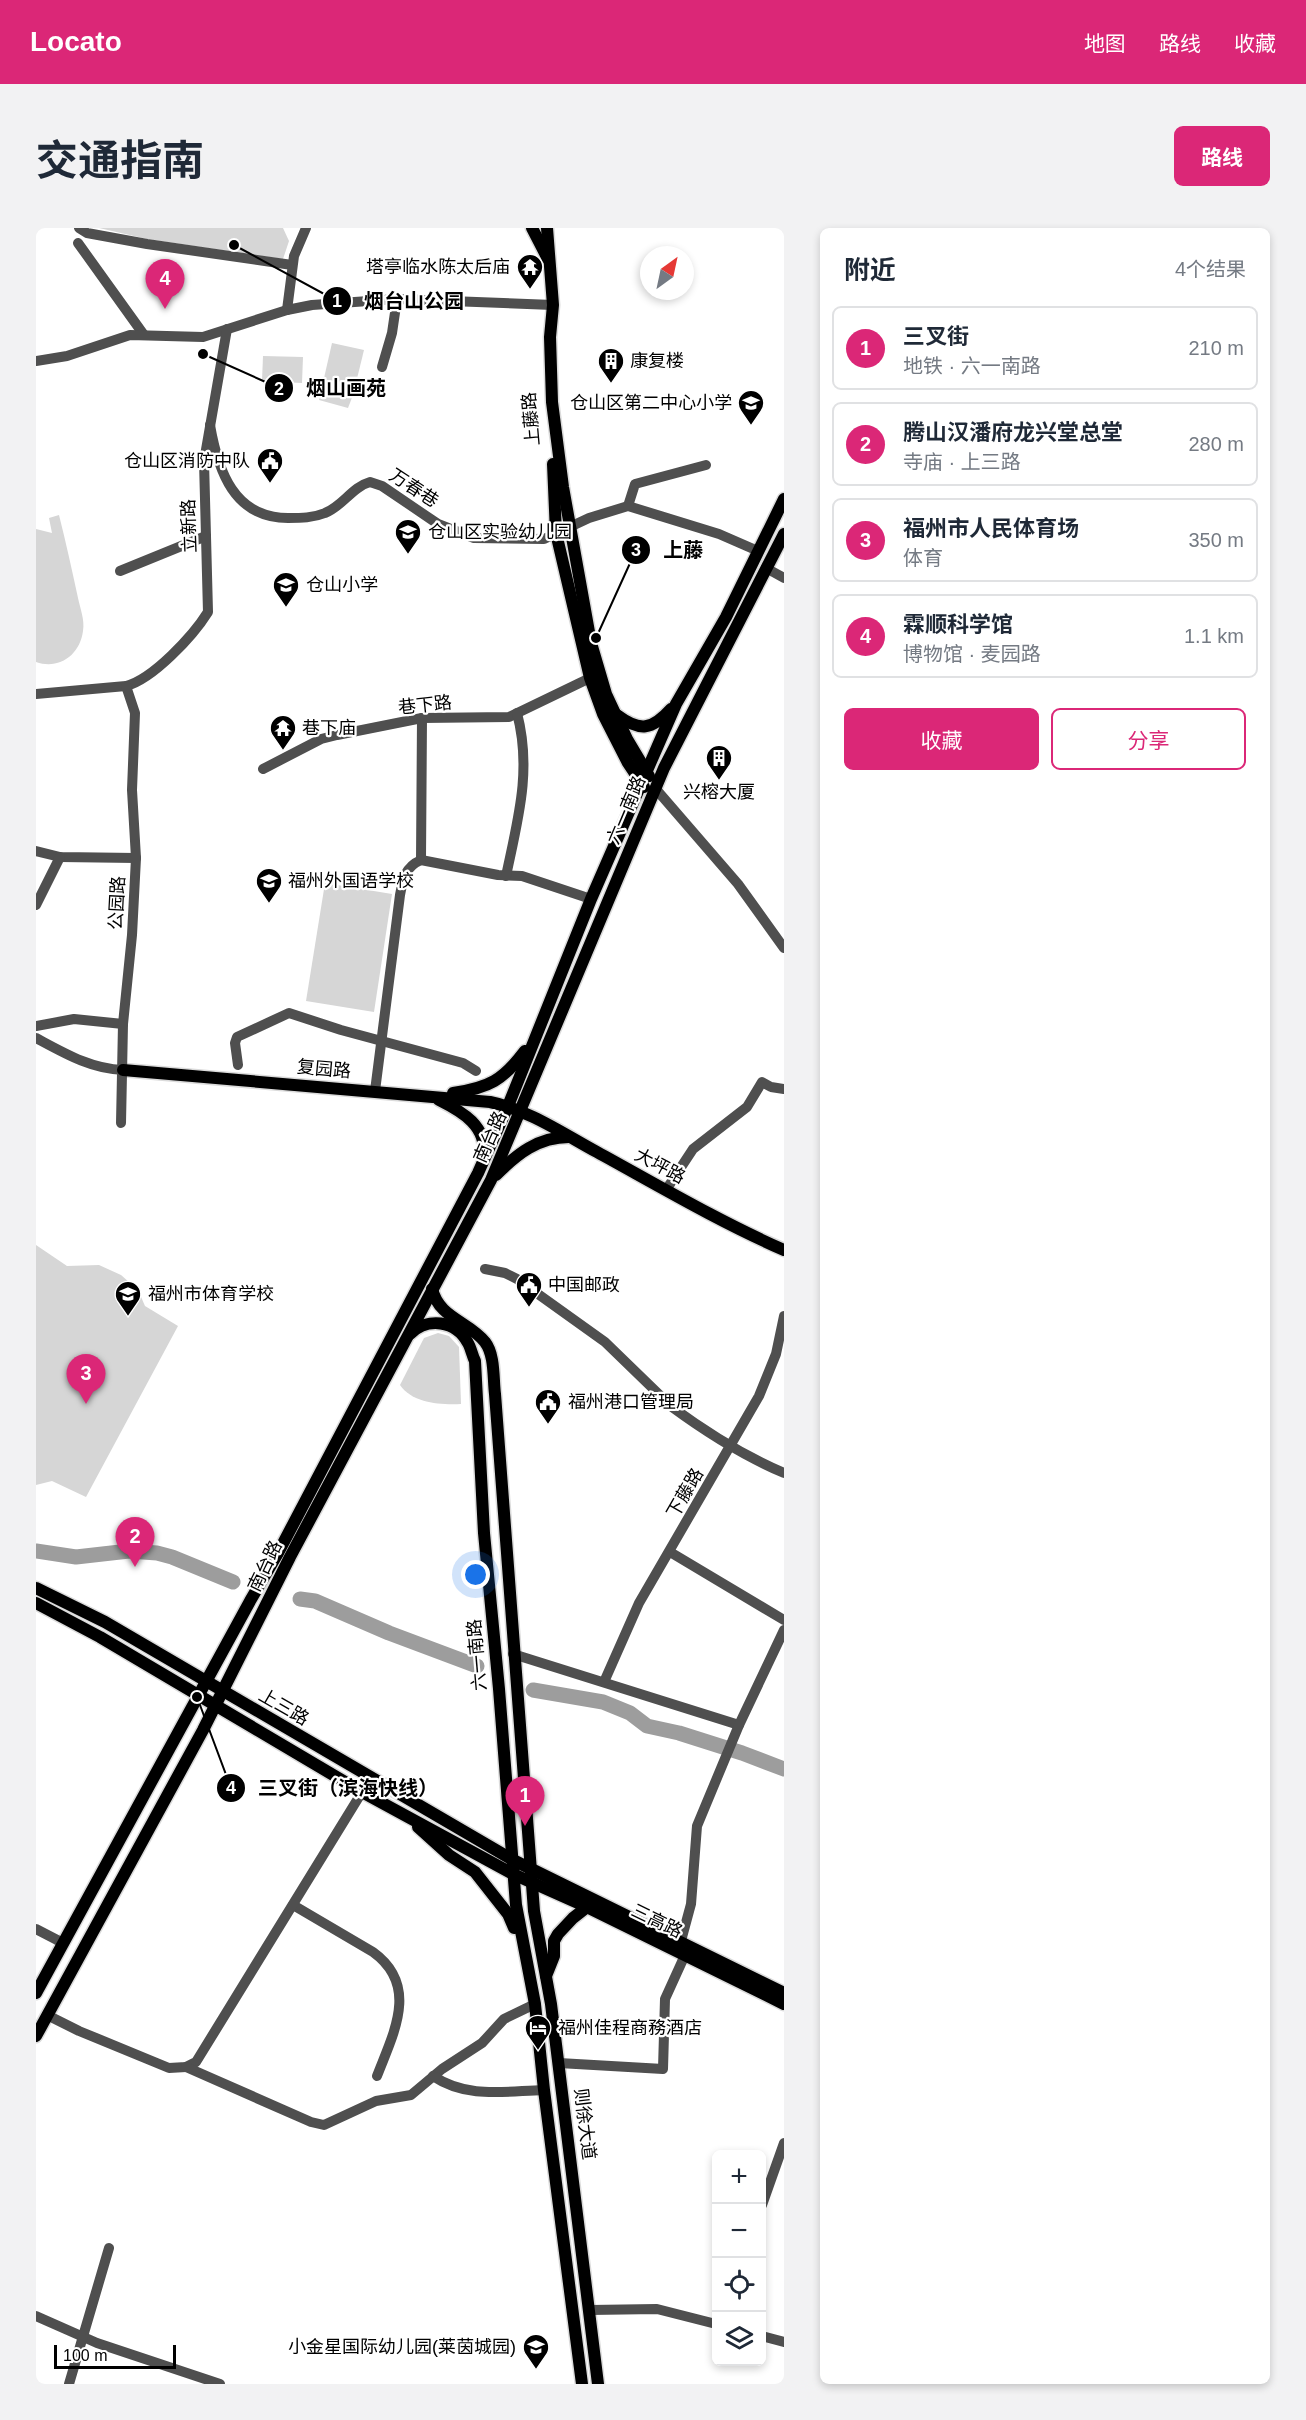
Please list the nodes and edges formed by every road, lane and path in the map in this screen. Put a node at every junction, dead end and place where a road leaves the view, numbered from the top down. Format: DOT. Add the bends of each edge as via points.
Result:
graph roads {
  1 [pos="79,228"];
  2 [pos="306,228"];
  3 [pos="532,228"];
  4 [pos="541,228"];
  5 [pos="548,228"];
  6 [pos="78,243"];
  7 [pos="292,265"];
  8 [pos="551,266"];
  9 [pos="397,299"];
  10 [pos="553,305"];
  11 [pos="287,310"];
  12 [pos="228,329"];
  13 [pos="144,335"];
  14 [pos="36,361"];
  15 [pos="382,367"];
  16 [pos="210,425"];
  17 [pos="706,465"];
  18 [pos="784,499"];
  19 [pos="628,506"];
  20 [pos="570,526"];
  21 [pos="556,533"];
  22 [pos="784,534"];
  23 [pos="206,536"];
  24 [pos="758,551"];
  25 [pos="766,568"];
  26 [pos="120,571"];
  27 [pos="784,578"];
  28 [pos="590,678"];
  29 [pos="126,686"];
  30 [pos="36,694"];
  31 [pos="676,704"];
  32 [pos="517,713"];
  33 [pos="616,714"];
  34 [pos="422,718"];
  35 [pos="263,769"];
  36 [pos="646,771"];
  37 [pos="642,783"];
  38 [pos="653,793"];
  39 [pos="36,852"];
  40 [pos="60,857"];
  41 [pos="136,858"];
  42 [pos="421,860"];
  43 [pos="506,876"];
  44 [pos="40,889"];
  45 [pos="591,899"];
  46 [pos="36,905"];
  47 [pos="784,948"];
  48 [pos="123,1024"];
  49 [pos="36,1026"];
  50 [pos="36,1038"];
  51 [pos="535,1038"];
  52 [pos="380,1041"];
  53 [pos="238,1065"];
  54 [pos="123,1070"];
  55 [pos="476,1071"];
  56 [pos="784,1089"];
  57 [pos="375,1091"];
  58 [pos="432,1096"];
  59 [pos="508,1106"];
  60 [pos="522,1110"];
  61 [pos="122,1123"];
  62 [pos="569,1137"];
  63 [pos="483,1162"];
  64 [pos="491,1180"];
  65 [pos="666,1190"];
  66 [pos="784,1250"];
  67 [pos="485,1269"];
  68 [pos="432,1289"];
  69 [pos="784,1316"];
  70 [pos="402,1344"];
  71 [pos="731,1445"];
  72 [pos="784,1473"];
  73 [pos="670,1552"];
  74 [pos="36,1588"];
  75 [pos="36,1603"];
  76 [pos="784,1620"];
  77 [pos="784,1630"];
  78 [pos="513,1654"];
  79 [pos="206,1681"];
  80 [pos="604,1682"];
  81 [pos="222,1691"];
  82 [pos="198,1696"];
  83 [pos="215,1706"];
  84 [pos="736,1731"];
  85 [pos="362,1792"];
  86 [pos="407,1816"];
  87 [pos="513,1860"];
  88 [pos="530,1869"];
  89 [pos="513,1874"];
  90 [pos="532,1883"];
  91 [pos="292,1905"];
  92 [pos="587,1907"];
  93 [pos="36,1929"];
  94 [pos="681,1941"];
  95 [pos="63,1943"];
  96 [pos="685,1954"];
  97 [pos="528,1973"];
  98 [pos="546,1977"];
  99 [pos="36,1993"];
  100 [pos="784,1993"];
  101 [pos="535,2004"];
  102 [pos="784,2004"];
  103 [pos="47,2016"];
  104 [pos="36,2036"];
  105 [pos="559,2063"];
  106 [pos="186,2067"];
  107 [pos="377,2076"];
  108 [pos="433,2076"];
  109 [pos="543,2090"];
  110 [pos="784,2143"];
  111 [pos="780,2164"];
  112 [pos="762,2204"];
  113 [pos="109,2248"];
  114 [pos="590,2310"];
  115 [pos="36,2316"];
  116 [pos="712,2323"];
  117 [pos="83,2337"];
  118 [pos="766,2337"];
  119 [pos="784,2342"];
  120 [pos="69,2384"];
  121 [pos="220,2384"];
  122 [pos="582,2384"];
  123 [pos="598,2384"];
  1 -- 7 [label="street" via="87,233 147,244"];
  2 -- 7 [label="street"];
  3 -- 8 [label="main road"];
  4 -- 8 [label="main road"];
  5 -- 8 [label="main road"];
  6 -- 13 [label="street"];
  7 -- 11 [label="street"];
  8 -- 10 [label="main road"];
  9 -- 10 [label="street"];
  9 -- 11 [label="street"];
  9 -- 15 [label="street"];
  10 -- 20 [label="main road" via="552,402"];
  10 -- 21 [label="main road, 上藤路" via="545,315"];
  11 -- 12 [label="street"];
  12 -- 13 [label="street" via="197,338"];
  12 -- 16 [label="street, 立新路"];
  13 -- 14 [label="street"];
  16 -- 21 [label="street, 万春巷" via="231,489 244,504 264,515 306,518 324,514 370,482 465,536 539,539"];
  16 -- 23 [label="street, 立新路" via="203,471"];
  17 -- 19 [label="street" via="636,484"];
  18 -- 24 [label="main road, 六一南路"];
  19 -- 20 [label="street"];
  19 -- 24 [label="street" via="719,534"];
  20 -- 21 [label="street"];
  20 -- 33 [label="main road" via="591,643"];
  21 -- 28 [label="main road, 上藤路"];
  22 -- 25 [label="main road, 六一南路"];
  23 -- 26 [label="street"];
  23 -- 29 [label="street, 立新路" via="208,612 157,668"];
  24 -- 31 [label="main road, 六一南路"];
  25 -- 27 [label="street"];
  25 -- 38 [label="main road, 六一南路"];
  28 -- 32 [label="street, 巷下路"];
  28 -- 37 [label="main road, 上藤路" via="603,714"];
  29 -- 30 [label="street"];
  29 -- 41 [label="street, 公园路" via="135,713 132,790"];
  31 -- 33 [label="main road" via="662,720 648,727 632,724"];
  31 -- 36 [label="main road, 六一南路"];
  32 -- 34 [label="street, 巷下路" via="501,718"];
  32 -- 43 [label="street" via="524,791"];
  33 -- 36 [label="main road"];
  34 -- 35 [label="street, 巷下路" via="321,739"];
  34 -- 42 [label="street"];
  36 -- 37 [label="main road, 六一南路"];
  36 -- 38 [label="main road"];
  37 -- 38 [label="main road, 上藤路"];
  37 -- 45 [label="main road, 六一南路"];
  38 -- 47 [label="street" via="732,877"];
  38 -- 60 [label="main road, 六一南路"];
  39 -- 40 [label="street"];
  40 -- 41 [label="street"];
  40 -- 44 [label="street"];
  41 -- 48 [label="street, 公园路"];
  42 -- 43 [label="street"];
  42 -- 52 [label="street" via="409,867 403,878"];
  43 -- 45 [label="street" via="522,876"];
  44 -- 46 [label="street"];
  45 -- 51 [label="main road, 六一南路"];
  48 -- 49 [label="street" via="74,1019"];
  48 -- 54 [label="street, 公园路"];
  50 -- 54 [label="street" via="89,1064"];
  51 -- 58 [label="main road" via="497,1081 472,1091"];
  51 -- 59 [label="main road, 六一南路"];
  52 -- 53 [label="street" via="289,1013 237,1037"];
  52 -- 55 [label="street"];
  52 -- 57 [label="street"];
  54 -- 57 [label="main road, 复园路"];
  54 -- 61 [label="street, 公园路"];
  56 -- 65 [label="street" via="762,1082 747,1107 693,1149"];
  57 -- 58 [label="main road, 复园路"];
  58 -- 59 [label="main road, 复园路"];
  58 -- 63 [label="main road" via="459,1110 476,1126 484,1148"];
  59 -- 60 [label="main road, 复园路"];
  59 -- 63 [label="main road, 南台路"];
  60 -- 62 [label="main road, 大坪路"];
  60 -- 64 [label="main road, 南台路"];
  62 -- 64 [label="main road" via="552,1138 532,1146 516,1155"];
  62 -- 65 [label="main road, 大坪路"];
  63 -- 79 [label="main road, 南台路" via="278,1553"];
  64 -- 68 [label="main road, 南台路"];
  65 -- 66 [label="main road, 大坪路"];
  67 -- 71 [label="street" via="513,1276 589,1330 672,1407"];
  68 -- 70 [label="main road, 南台路"];
  68 -- 78 [label="main road, 六一南路" via="441,1310 484,1341 490,1352"];
  69 -- 71 [label="street, 下藤路" via="770,1373"];
  70 -- 81 [label="main road, 南台路"];
  70 -- 87 [label="main road, 六一南路" via="423,1325 437,1322 464,1336 475,1361 484,1533"];
  71 -- 72 [label="street"];
  71 -- 73 [label="street, 下藤路"];
  73 -- 76 [label="street"];
  73 -- 80 [label="street, 下藤路" via="639,1603"];
  74 -- 79 [label="main road, 上三路" via="105,1622"];
  75 -- 82 [label="main road, 上三路"];
  77 -- 84 [label="street"];
  78 -- 80 [label="street"];
  78 -- 88 [label="main road, 六一南路"];
  79 -- 81 [label="main road, 上三路"];
  79 -- 82 [label="main road, 南台路"];
  80 -- 84 [label="street"];
  81 -- 83 [label="main road, 南台路"];
  81 -- 87 [label="main road, 上三路"];
  82 -- 83 [label="main road, 上三路"];
  82 -- 95 [label="main road, 南台路"];
  83 -- 85 [label="main road, 上三路"];
  83 -- 103 [label="main road, 南台路"];
  84 -- 94 [label="street" via="695,1836 691,1904"];
  85 -- 86 [label="main road, 上三路"];
  85 -- 91 [label="street"];
  86 -- 89 [label="main road, 上三路"];
  86 -- 97 [label="main road" via="434,1843 482,1879 511,1919"];
  87 -- 88 [label="main road, 上三路"];
  87 -- 89 [label="main road, 六一南路"];
  88 -- 90 [label="main road, 则徐大道"];
  88 -- 94 [label="main road, 三高路"];
  89 -- 90 [label="main road, 三高路"];
  89 -- 97 [label="main road, 则徐大道"];
  90 -- 92 [label="main road, 三高路"];
  90 -- 98 [label="main road, 则徐大道"];
  91 -- 106 [label="street" via="200,2059"];
  91 -- 107 [label="street" via="373,1952 393,1973 399,1993 399,2017"];
  92 -- 96 [label="main road, 三高路"];
  92 -- 98 [label="main road" via="558,1934"];
  93 -- 95 [label="street"];
  94 -- 100 [label="main road, 三高路"];
  95 -- 99 [label="main road, 南台路"];
  96 -- 102 [label="main road, 三高路"];
  96 -- 105 [label="street" via="665,1999 663,2069"];
  97 -- 101 [label="main road, 则徐大道"];
  98 -- 105 [label="main road, 则徐大道"];
  101 -- 108 [label="street" via="504,2019 482,2043"];
  101 -- 109 [label="main road, 则徐大道"];
  103 -- 104 [label="main road, 南台路"];
  103 -- 106 [label="street" via="169,2068"];
  105 -- 114 [label="main road, 则徐大道"];
  106 -- 108 [label="street" via="324,2125 376,2101 411,2095"];
  108 -- 109 [label="street" via="466,2091"];
  109 -- 122 [label="main road, 则徐大道"];
  110 -- 111 [label="street"];
  111 -- 112 [label="street"];
  113 -- 117 [label="street"];
  114 -- 116 [label="street" via="651,2309"];
  114 -- 123 [label="main road, 则徐大道"];
  115 -- 117 [label="street"];
  117 -- 120 [label="street"];
  117 -- 121 [label="street"];
  118 -- 119 [label="street"];
}
